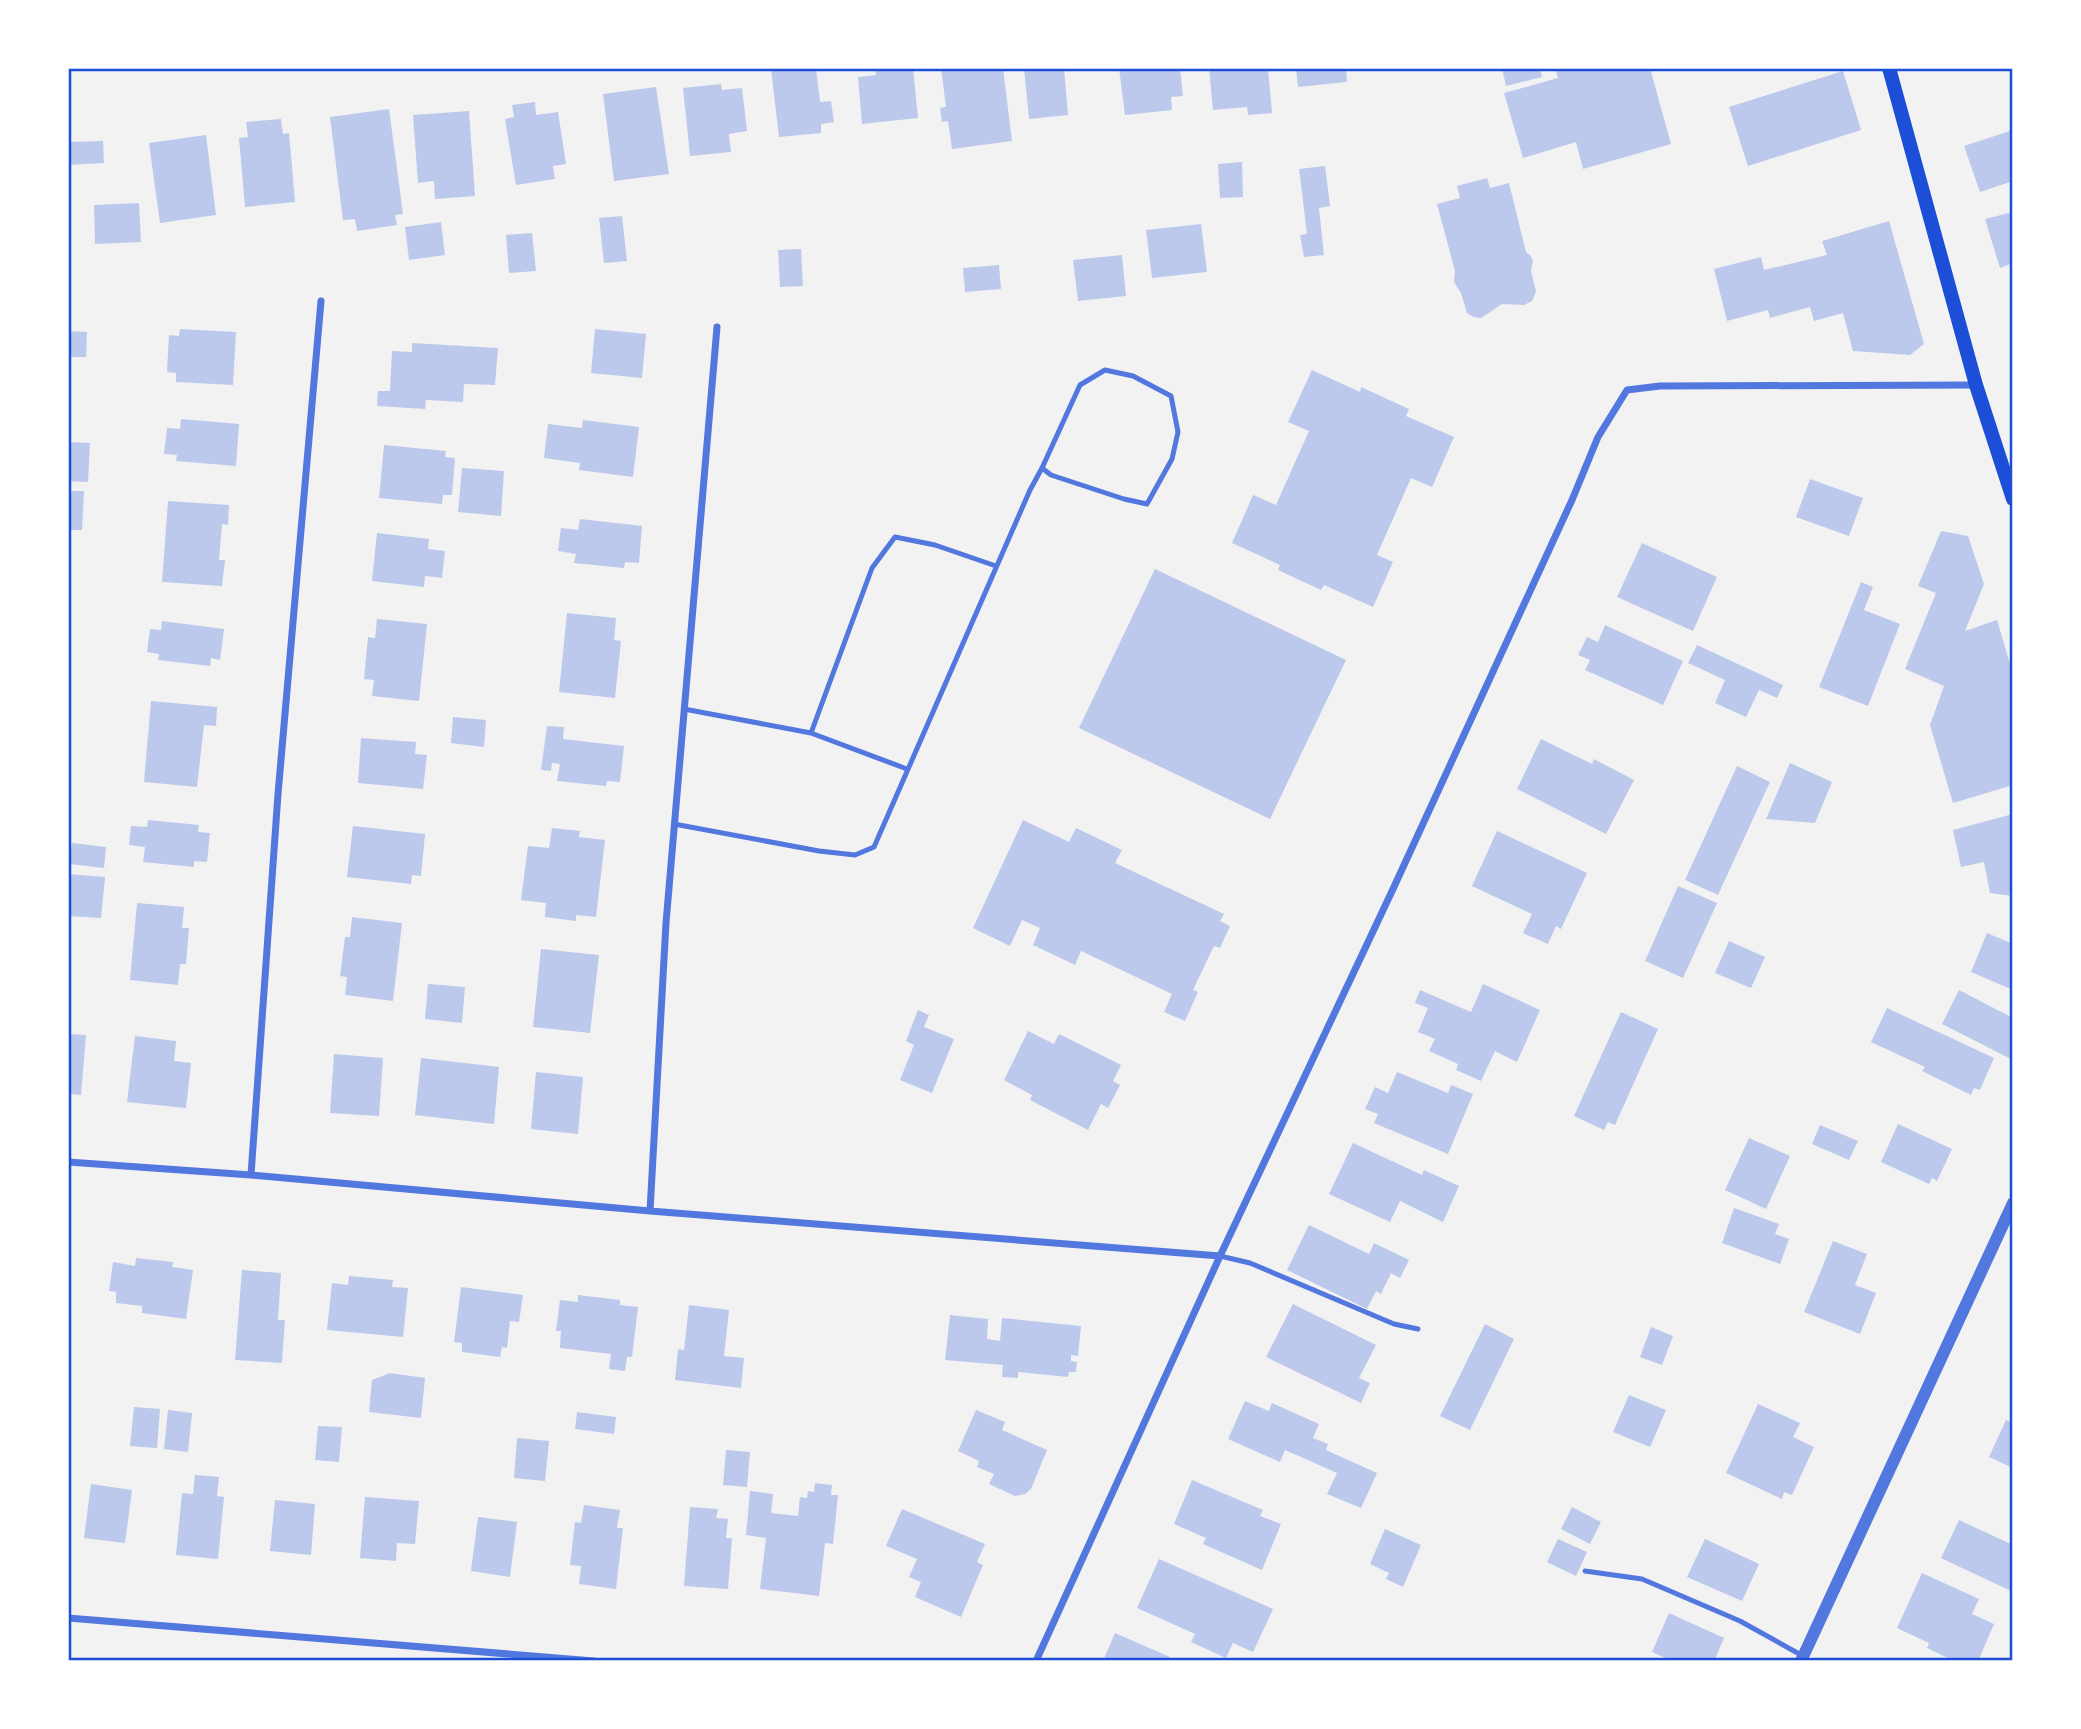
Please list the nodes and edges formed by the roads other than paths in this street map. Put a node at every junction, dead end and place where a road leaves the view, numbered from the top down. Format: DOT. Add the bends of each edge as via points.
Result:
graph roads {
  1 [pos="1889,68"];
  2 [pos="321,301"];
  3 [pos="717,327"];
  4 [pos="1976,385"];
  5 [pos="1042,468"];
  6 [pos="2013,499"];
  7 [pos="996,566"];
  8 [pos="684,709"];
  9 [pos="811,733"];
  10 [pos="907,769"];
  11 [pos="674,824"];
  12 [pos="68,1162"];
  13 [pos="251,1175"];
  14 [pos="2013,1203"];
  15 [pos="650,1211"];
  16 [pos="1220,1256"];
  17 [pos="1418,1329"];
  18 [pos="1585,1571"];
  19 [pos="68,1618"];
  20 [pos="1802,1658"];
  21 [pos="594,1661"];
  22 [pos="1036,1661"];
  1 -- 4 [label="main road"];
  2 -- 13 [label="street" via="278,794"];
  3 -- 8 [label="street"];
  4 -- 6 [label="main road"];
  4 -- 16 [label="street" via="1660,386 1627,390 1598,437"];
  5 -- 5 [label="lane" via="1051,475 1147,504 1172,459 1178,432 1171,396 1133,376 1105,370 1080,385"];
  5 -- 7 [label="lane"];
  7 -- 9 [label="lane" via="895,537 872,568"];
  7 -- 10 [label="lane"];
  8 -- 9 [label="lane"];
  8 -- 11 [label="street"];
  9 -- 10 [label="lane"];
  10 -- 11 [label="lane" via="874,846 855,855"];
  11 -- 15 [label="street"];
  12 -- 13 [label="street"];
  13 -- 15 [label="street"];
  14 -- 20 [label="street"];
  15 -- 16 [label="street"];
  16 -- 17 [label="lane" via="1250,1263 1394,1324"];
  16 -- 22 [label="street"];
  18 -- 20 [label="lane" via="1642,1579 1740,1621"];
  19 -- 21 [label="street"];
}
